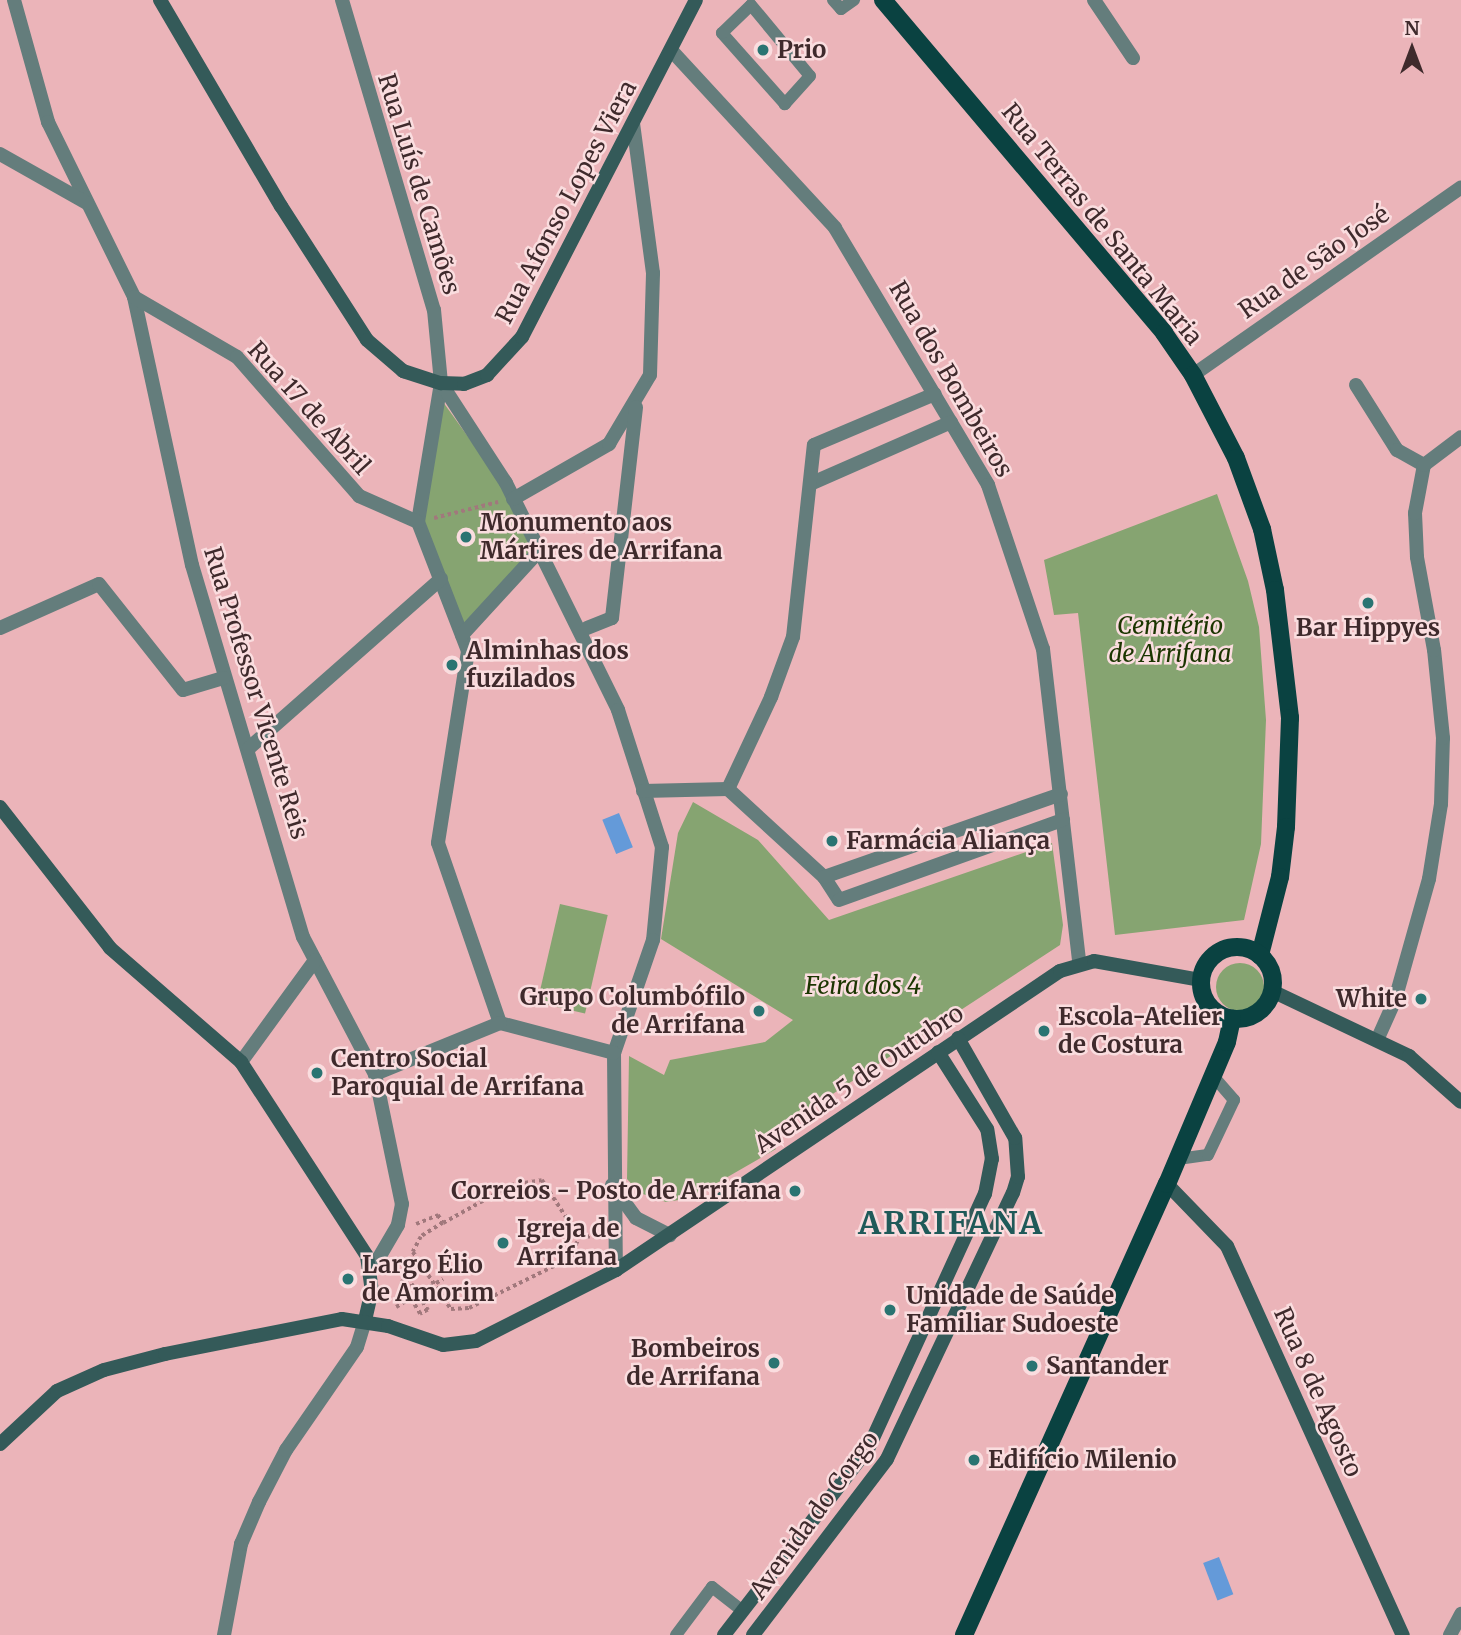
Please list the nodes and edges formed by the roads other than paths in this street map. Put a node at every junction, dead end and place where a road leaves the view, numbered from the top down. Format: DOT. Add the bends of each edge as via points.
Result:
graph roads {
  1 [pos="14,0"];
  2 [pos="160,0"];
  3 [pos="342,0"];
  4 [pos="696,0"];
  5 [pos="833,0"];
  6 [pos="853,0"];
  7 [pos="883,0"];
  8 [pos="1094,0"];
  9 [pos="751,2"];
  10 [pos="671,50"];
  11 [pos="1133,58"];
  12 [pos="633,123"];
  13 [pos="0,154"];
  14 [pos="1461,187"];
  15 [pos="90,204"];
  16 [pos="134,297"];
  17 [pos="1193,374"];
  18 [pos="441,383"];
  19 [pos="1356,385"];
  20 [pos="935,394"];
  21 [pos="636,405"];
  22 [pos="951,422"];
  23 [pos="1461,438"];
  24 [pos="1424,465"];
  25 [pos="810,484"];
  26 [pos="513,499"];
  27 [pos="418,522"];
  28 [pos="540,551"];
  29 [pos="441,579"];
  30 [pos="0,628"];
  31 [pos="587,628"];
  32 [pos="462,635"];
  33 [pos="223,678"];
  34 [pos="248,748"];
  35 [pos="728,789"];
  36 [pos="643,791"];
  37 [pos="1061,794"];
  38 [pos="0,807"];
  39 [pos="1063,820"];
  40 [pos="913,846"];
  41 [pos="922,870"];
  42 [pos="824,877"];
  43 [pos="1260,955"];
  44 [pos="315,960"];
  45 [pos="1079,962"];
  46 [pos="1201,980"];
  47 [pos="1272,991"];
  48 [pos="1232,1018"];
  49 [pos="500,1023"];
  50 [pos="958,1038"];
  51 [pos="1378,1038"];
  52 [pos="938,1052"];
  53 [pos="614,1053"];
  54 [pos="241,1062"];
  55 [pos="375,1074"];
  56 [pos="1213,1076"];
  57 [pos="1461,1102"];
  58 [pos="1178,1159"];
  59 [pos="1167,1184"];
  60 [pos="612,1185"];
  61 [pos="670,1235"];
  62 [pos="616,1270"];
  63 [pos="370,1273"];
  64 [pos="365,1321"];
  65 [pos="0,1444"];
  66 [pos="743,1611"];
  67 [pos="1461,1614"];
  68 [pos="224,1635"];
  69 [pos="676,1635"];
  70 [pos="724,1635"];
  71 [pos="753,1635"];
  72 [pos="964,1635"];
  73 [pos="1403,1635"];
  74 [pos="1450,1635"];
  1 -- 15 [label="street, Rua Professor Vicente Reis" via="48,122"];
  2 -- 18 [label="street" via="281,206 367,340 403,370"];
  3 -- 18 [label="street, Rua Luís de Camões" via="434,310"];
  4 -- 10 [label="street, Rua Afonso Lopes Viera"];
  5 -- 6 [label="lane" via="841,9"];
  7 -- 17 [label="main road, Rua Terras de Santa Maria" via="1109,265"];
  8 -- 11 [label="street"];
  9 -- 9 [label="lane" via="810,76 785,104 722,33"];
  10 -- 12 [label="street, Rua Afonso Lopes Viera"];
  10 -- 20 [label="street, Rua dos Bombeiros" via="835,228"];
  12 -- 18 [label="street, Rua Afonso Lopes Viera" via="522,337 487,374 464,384"];
  12 -- 21 [label="street" via="653,273 650,374"];
  13 -- 15 [label="street"];
  14 -- 17 [label="street, Rua de São José"];
  15 -- 16 [label="street, Rua Professor Vicente Reis"];
  16 -- 27 [label="street, Rua 17 de Abril" via="237,357 359,496"];
  16 -- 33 [label="street, Rua Professor Vicente Reis" via="180,511"];
  17 -- 43 [label="main road, Rua Terras de Santa Maria" via="1236,458 1262,528 1285,652 1290,775 1286,827 1280,877"];
  18 -- 26 [label="street"];
  18 -- 27 [label="street"];
  19 -- 24 [label="street" via="1397,450"];
  20 -- 22 [label="street, Rua dos Bombeiros"];
  20 -- 25 [label="street" via="814,445"];
  21 -- 26 [label="street" via="609,444"];
  21 -- 31 [label="street" via="612,618"];
  22 -- 25 [label="street"];
  22 -- 37 [label="street, Rua dos Bombeiros" via="988,485 1043,649"];
  23 -- 24 [label="street"];
  24 -- 51 [label="street" via="1415,513 1417,557 1436,662 1443,737 1441,804 1429,879 1395,1000"];
  25 -- 35 [label="street" via="793,637"];
  26 -- 28 [label="street"];
  27 -- 29 [label="street"];
  28 -- 32 [label="street"];
  28 -- 36 [label="street" via="618,710"];
  29 -- 32 [label="street"];
  29 -- 34 [label="street"];
  30 -- 33 [label="street" via="99,584 183,690"];
  32 -- 49 [label="street" via="468,651 438,843"];
  33 -- 34 [label="street, Rua Professor Vicente Reis"];
  34 -- 44 [label="street, Rua Professor Vicente Reis" via="303,937"];
  35 -- 36 [label="street"];
  35 -- 42 [label="street"];
  36 -- 53 [label="street" via="662,847 653,940"];
  37 -- 39 [label="street, Rua dos Bombeiros"];
  37 -- 40 [label="street"];
  38 -- 54 [label="street" via="110,948"];
  39 -- 41 [label="street"];
  39 -- 45 [label="street, Rua dos Bombeiros"];
  40 -- 41 [label="street"];
  40 -- 42 [label="street"];
  41 -- 42 [label="street" via="839,900"];
  43 -- 46 [label="main road" via="1239,947 1217,953"];
  43 -- 47 [label="main road" via="1271,971"];
  44 -- 54 [label="street"];
  44 -- 55 [label="street, Rua Professor Vicente Reis"];
  45 -- 46 [label="street"];
  45 -- 50 [label="street, Avenida 5 de Outubro"];
  46 -- 48 [label="main road" via="1213,1009"];
  47 -- 48 [label="main road" via="1253,1015"];
  47 -- 51 [label="street"];
  48 -- 56 [label="main road"];
  49 -- 53 [label="street"];
  49 -- 55 [label="street"];
  50 -- 52 [label="street, Avenida 5 de Outubro"];
  50 -- 71 [label="street, Avenida do Corgo" via="1015,1138 1013,1193 887,1459"];
  51 -- 57 [label="street" via="1409,1056"];
  52 -- 61 [label="street, Avenida 5 de Outubro"];
  52 -- 66 [label="street, Avenida do Corgo" via="987,1129 992,1159 985,1194 869,1449"];
  53 -- 60 [label="street"];
  54 -- 63 [label="street" via="348,1222 367,1256"];
  55 -- 63 [label="street, Rua Professor Vicente Reis" via="402,1204 398,1225"];
  56 -- 58 [label="main road"];
  56 -- 58 [label="lane" via="1234,1100 1208,1155"];
  58 -- 59 [label="main road"];
  59 -- 72 [label="main road"];
  59 -- 73 [label="street, Rua 8 de Agosto" via="1227,1246"];
  60 -- 61 [label="street" via="636,1218"];
  60 -- 62 [label="street"];
  61 -- 62 [label="street, Avenida 5 de Outubro"];
  62 -- 64 [label="street, Avenida 5 de Outubro" via="468,1343 420,1341"];
  63 -- 64 [label="street" via="372,1304"];
  64 -- 65 [label="street" via="311,1322 104,1370 57,1391"];
  64 -- 68 [label="street" via="357,1347 304,1420 259,1502 238,1556"];
  66 -- 69 [label="lane" via="712,1587"];
  66 -- 70 [label="street, Avenida do Corgo"];
  67 -- 74 [label="street"];
}
